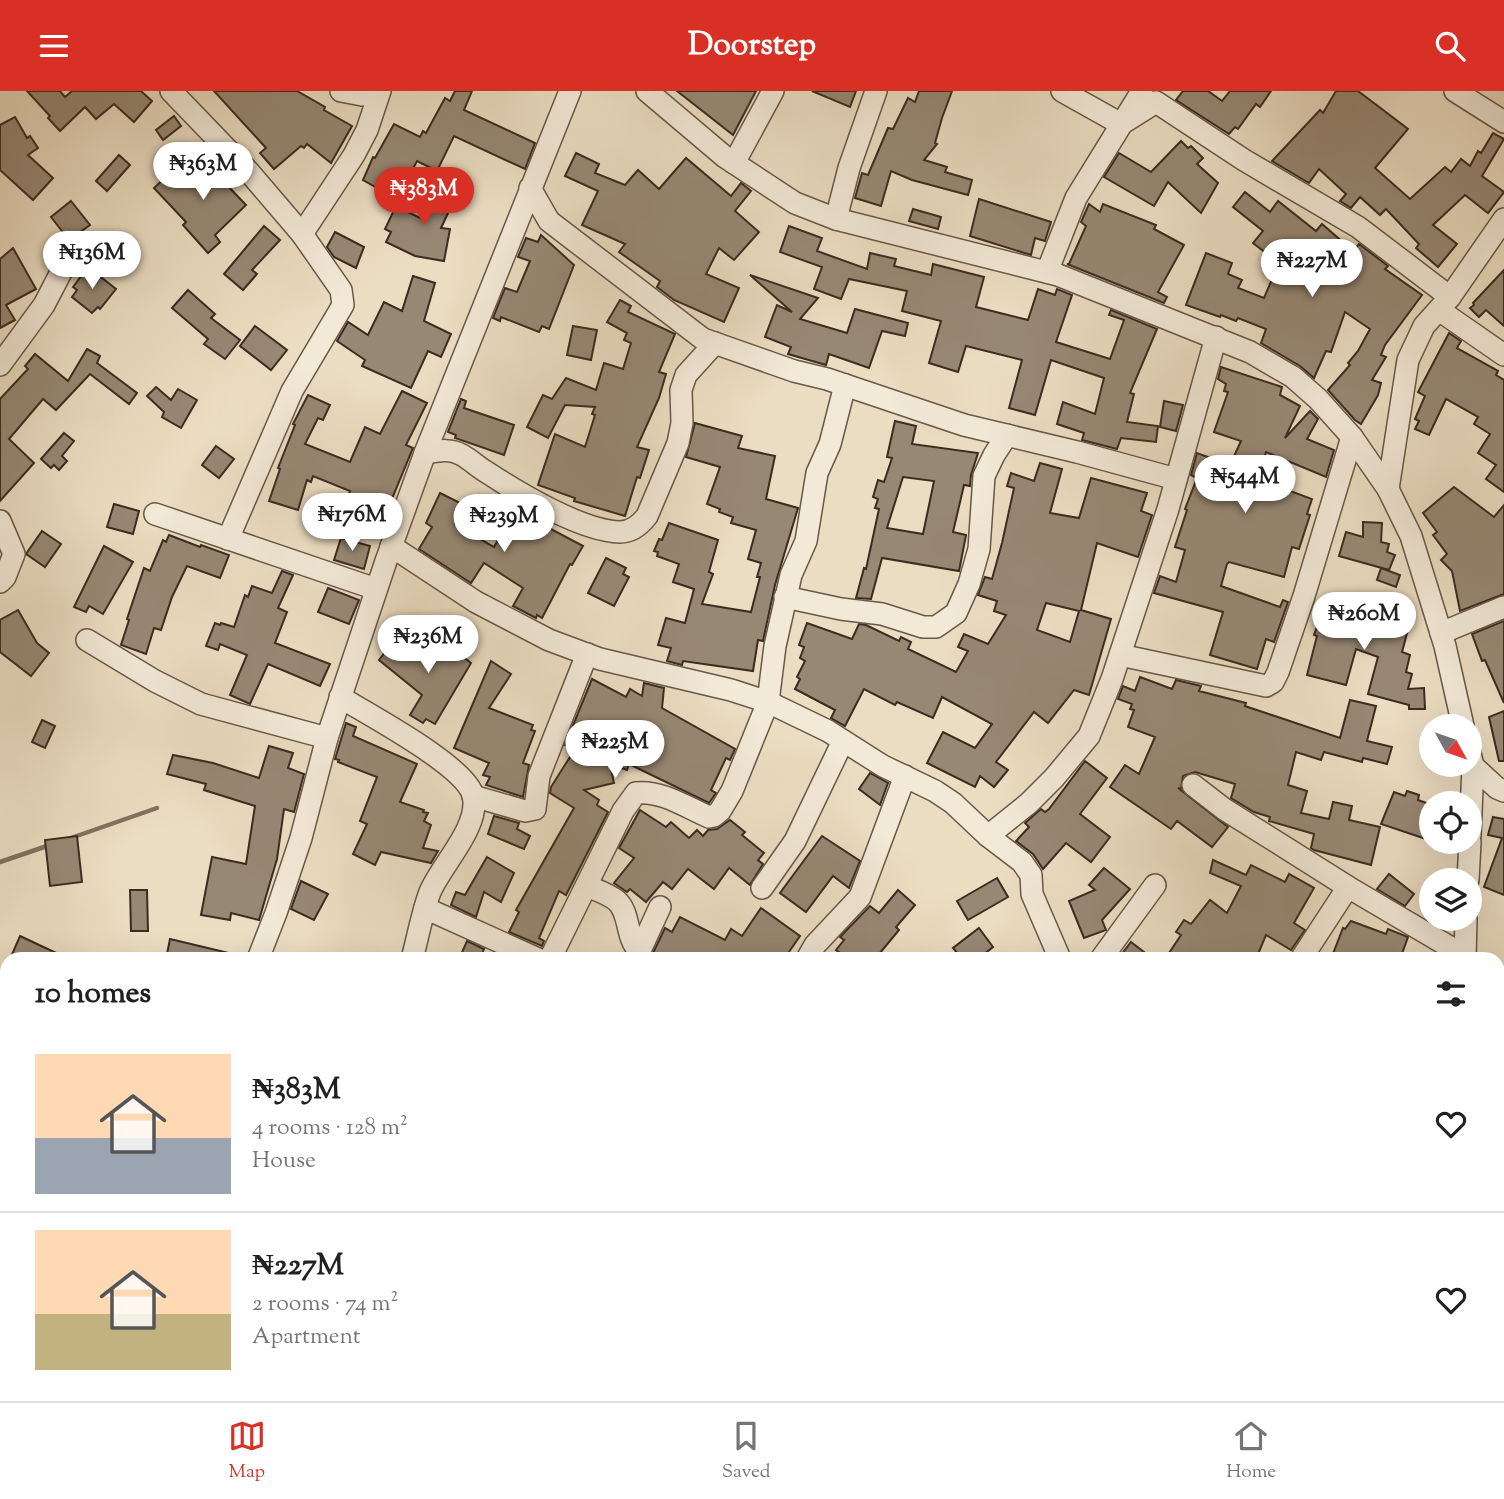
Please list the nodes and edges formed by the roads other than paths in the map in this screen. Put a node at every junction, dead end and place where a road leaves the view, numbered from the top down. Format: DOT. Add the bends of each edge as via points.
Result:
graph roads {
  1 [pos="170,91"];
  2 [pos="341,91"];
  3 [pos="371,91"];
  4 [pos="380,91"];
  5 [pos="570,91"];
  6 [pos="647,91"];
  7 [pos="773,91"];
  8 [pos="876,91"];
  9 [pos="1062,91"];
  10 [pos="1142,91"];
  11 [pos="1455,91"];
  12 [pos="1504,122"];
  13 [pos="1121,124"];
  14 [pos="734,163"];
  15 [pos="530,188"];
  16 [pos="521,215"];
  17 [pos="836,219"];
  18 [pos="1504,219"];
  19 [pos="549,221"];
  20 [pos="302,234"];
  21 [pos="71,253"];
  22 [pos="1047,272"];
  23 [pos="1445,303"];
  24 [pos="1216,337"];
  25 [pos="715,343"];
  26 [pos="1504,355"];
  27 [pos="0,365"];
  28 [pos="845,385"];
  29 [pos="1007,435"];
  30 [pos="1352,437"];
  31 [pos="425,453"];
  32 [pos="1176,479"];
  33 [pos="1388,489"];
  34 [pos="155,515"];
  35 [pos="0,521"];
  36 [pos="228,539"];
  37 [pos="391,546"];
  38 [pos="0,582"];
  39 [pos="376,589"];
  40 [pos="785,597"];
  41 [pos="1504,607"];
  42 [pos="1441,633"];
  43 [pos="87,640"];
  44 [pos="587,654"];
  45 [pos="1120,655"];
  46 [pos="340,697"];
  47 [pos="768,702"];
  48 [pos="1461,714"];
  49 [pos="327,738"];
  50 [pos="843,741"];
  51 [pos="1482,771"];
  52 [pos="905,776"];
  53 [pos="1193,785"];
  54 [pos="1504,791"];
  55 [pos="483,800"];
  56 [pos="988,836"];
  57 [pos="587,885"];
  58 [pos="1155,885"];
  59 [pos="1348,887"];
  60 [pos="762,888"];
  61 [pos="660,907"];
  62 [pos="425,908"];
  63 [pos="1466,931"];
  64 [pos="260,952"];
  65 [pos="414,952"];
  66 [pos="522,952"];
  67 [pos="554,952"];
  68 [pos="637,952"];
  69 [pos="639,952"];
  70 [pos="811,952"];
  71 [pos="1050,952"];
  72 [pos="1106,952"];
  73 [pos="1306,952"];
  74 [pos="1455,952"];
  75 [pos="1465,952"];
  1 -- 20 [label="street"];
  2 -- 3 [label="street" via="362,95"];
  4 -- 20 [label="street" via="354,155"];
  5 -- 15 [label="street"];
  6 -- 14 [label="street"];
  7 -- 14 [label="street"];
  8 -- 17 [label="street"];
  9 -- 13 [label="street"];
  10 -- 13 [label="street"];
  11 -- 12 [label="street"];
  13 -- 22 [label="street" via="1076,198"];
  13 -- 23 [label="street" via="1156,102 1358,227"];
  14 -- 17 [label="street" via="783,198"];
  15 -- 16 [label="street"];
  15 -- 19 [label="street"];
  16 -- 19 [label="street"];
  16 -- 31 [label="street"];
  17 -- 22 [label="street"];
  18 -- 23 [label="street"];
  19 -- 25 [label="street" via="703,339"];
  20 -- 36 [label="street" via="341,290 343,305 292,391"];
  21 -- 27 [label="street" via="44,305"];
  22 -- 24 [label="street"];
  23 -- 26 [label="street"];
  23 -- 33 [label="street" via="1424,326 1408,360"];
  24 -- 30 [label="street" via="1293,377"];
  24 -- 32 [label="street"];
  25 -- 28 [label="street"];
  25 -- 31 [label="street" via="686,375 678,443 647,516 635,528 622,532 598,528 535,503 461,454"];
  28 -- 29 [label="street"];
  28 -- 40 [label="street" via="830,444 817,473 806,541"];
  29 -- 32 [label="street"];
  29 -- 40 [label="street" via="984,476 979,549 956,613 936,627 923,627 883,614"];
  30 -- 33 [label="street"];
  30 -- 45 [label="street" via="1304,596 1270,685"];
  31 -- 37 [label="street"];
  32 -- 45 [label="street"];
  33 -- 42 [label="street" via="1411,536"];
  34 -- 36 [label="street"];
  35 -- 38 [label="street" via="13,554"];
  36 -- 39 [label="street"];
  37 -- 39 [label="street"];
  37 -- 44 [label="street" via="515,624"];
  39 -- 46 [label="street"];
  40 -- 47 [label="street"];
  41 -- 42 [label="street"];
  42 -- 48 [label="street"];
  43 -- 49 [label="street" via="201,704"];
  44 -- 47 [label="street"];
  44 -- 55 [label="street" via="539,776 535,809 525,811"];
  45 -- 56 [label="street" via="1089,736 1045,787"];
  46 -- 49 [label="street"];
  46 -- 55 [label="street" via="437,756"];
  47 -- 50 [label="street"];
  47 -- 57 [label="street" via="720,811 709,817 660,795 636,793"];
  49 -- 64 [label="street" via="301,838"];
  50 -- 52 [label="street"];
  50 -- 60 [label="street" via="795,841"];
  51 -- 54 [label="street"];
  52 -- 56 [label="street" via="953,803"];
  52 -- 70 [label="street" via="860,897"];
  53 -- 59 [label="street"];
  55 -- 62 [label="street" via="476,825 466,829 436,877"];
  56 -- 71 [label="street" via="1022,862 1031,875 1032,894"];
  57 -- 67 [label="street"];
  57 -- 68 [label="street" via="621,906"];
  58 -- 72 [label="street"];
  59 -- 73 [label="street"];
  59 -- 74 [label="street"];
  61 -- 69 [label="street"];
  62 -- 65 [label="street"];
  62 -- 66 [label="street"];
  63 -- 75 [label="street"];
}
